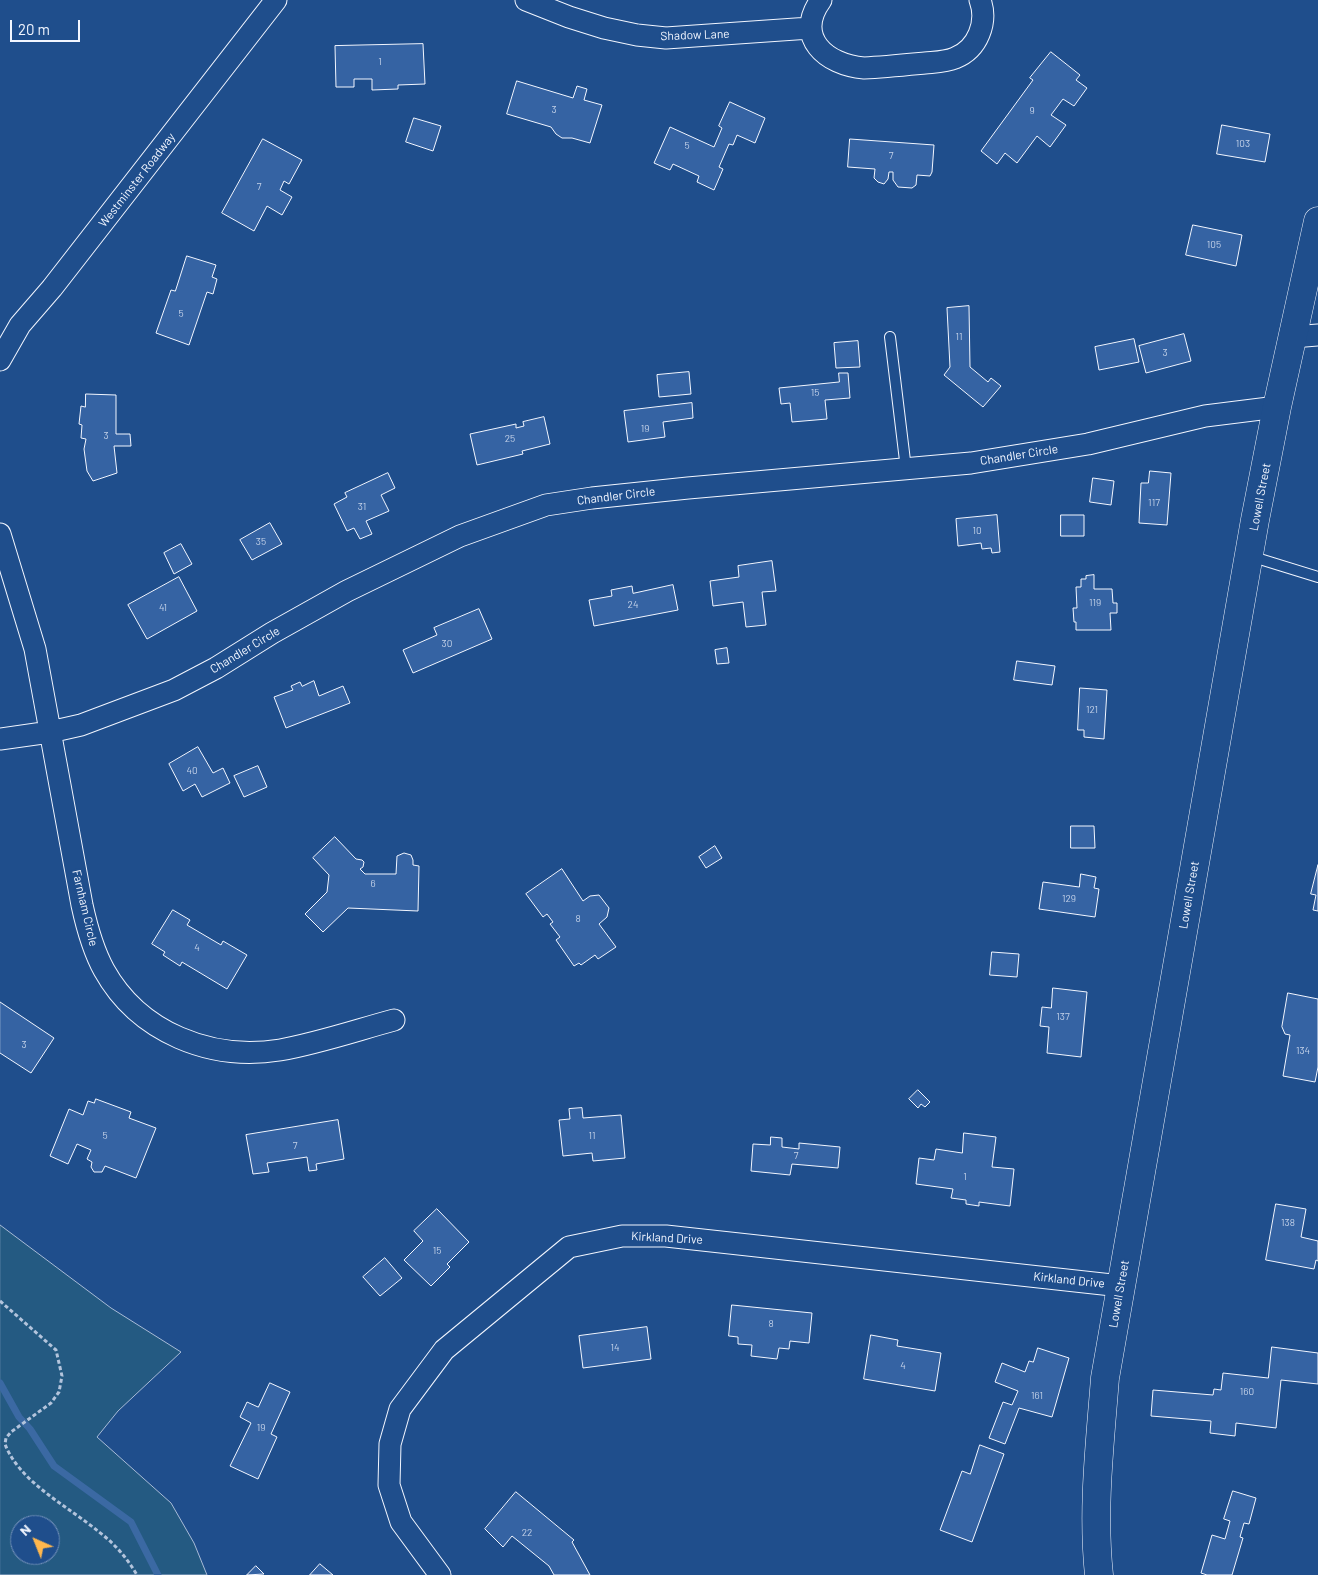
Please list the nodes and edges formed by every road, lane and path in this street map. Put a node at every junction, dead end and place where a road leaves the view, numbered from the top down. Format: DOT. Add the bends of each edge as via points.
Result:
graph roads {
  1 [pos="276,0"];
  2 [pos="526,0"];
  3 [pos="821,0"];
  4 [pos="980,0"];
  5 [pos="810,28"];
  6 [pos="1318,221"];
  7 [pos="1306,336"];
  8 [pos="890,337"];
  9 [pos="0,360"];
  10 [pos="1277,406"];
  11 [pos="906,469"];
  12 [pos="0,534"];
  13 [pos="1249,555"];
  14 [pos="1318,576"];
  15 [pos="50,732"];
  16 [pos="0,739"];
  17 [pos="394,1020"];
  18 [pos="1120,1286"];
  19 [pos="0,1301"];
  20 [pos="137,1575"];
  21 [pos="440,1575"];
  22 [pos="1099,1575"];
  1 -- 9 [label="street, Westminster Roadway" via="20,325"];
  2 -- 5 [label="street, Shadow Lane" via="604,28 666,38"];
  3 -- 5 [label="street" via="811,17"];
  4 -- 5 [label="street" via="983,21 977,39 962,54 945,61 850,67 826,54 816,43"];
  6 -- 7 [label="main road, Lowell Street"];
  7 -- 10 [label="main road, Lowell Street"];
  8 -- 11 [label="lane"];
  10 -- 11 [label="street, Chandler Circle" via="1205,416 1088,444 971,463"];
  10 -- 13 [label="main road, Lowell Street"];
  11 -- 15 [label="street, Chandler Circle" via="688,488 546,506 460,536 347,591 174,690 81,725"];
  12 -- 15 [label="street" via="35,649"];
  13 -- 14 [label="lane"];
  13 -- 18 [label="main road, Lowell Street"];
  15 -- 16 [label="street, Chandler Circle"];
  15 -- 17 [label="street, Farnham Circle" via="91,940 110,980 139,1013 187,1042 241,1052 281,1050"];
  18 -- 21 [label="street, Kirkland Drive" via="666,1236 622,1236 570,1247 444,1350 400,1409 390,1444 389,1485 401,1522"];
  18 -- 22 [label="main road, Lowell Street" via="1105,1378 1098,1461 1095,1541"];
  19 -- 20 [label="path" via="52,1346 58,1356 62,1376 59,1392 50,1404 6,1438 8,1451 20,1469 107,1538"];
}
